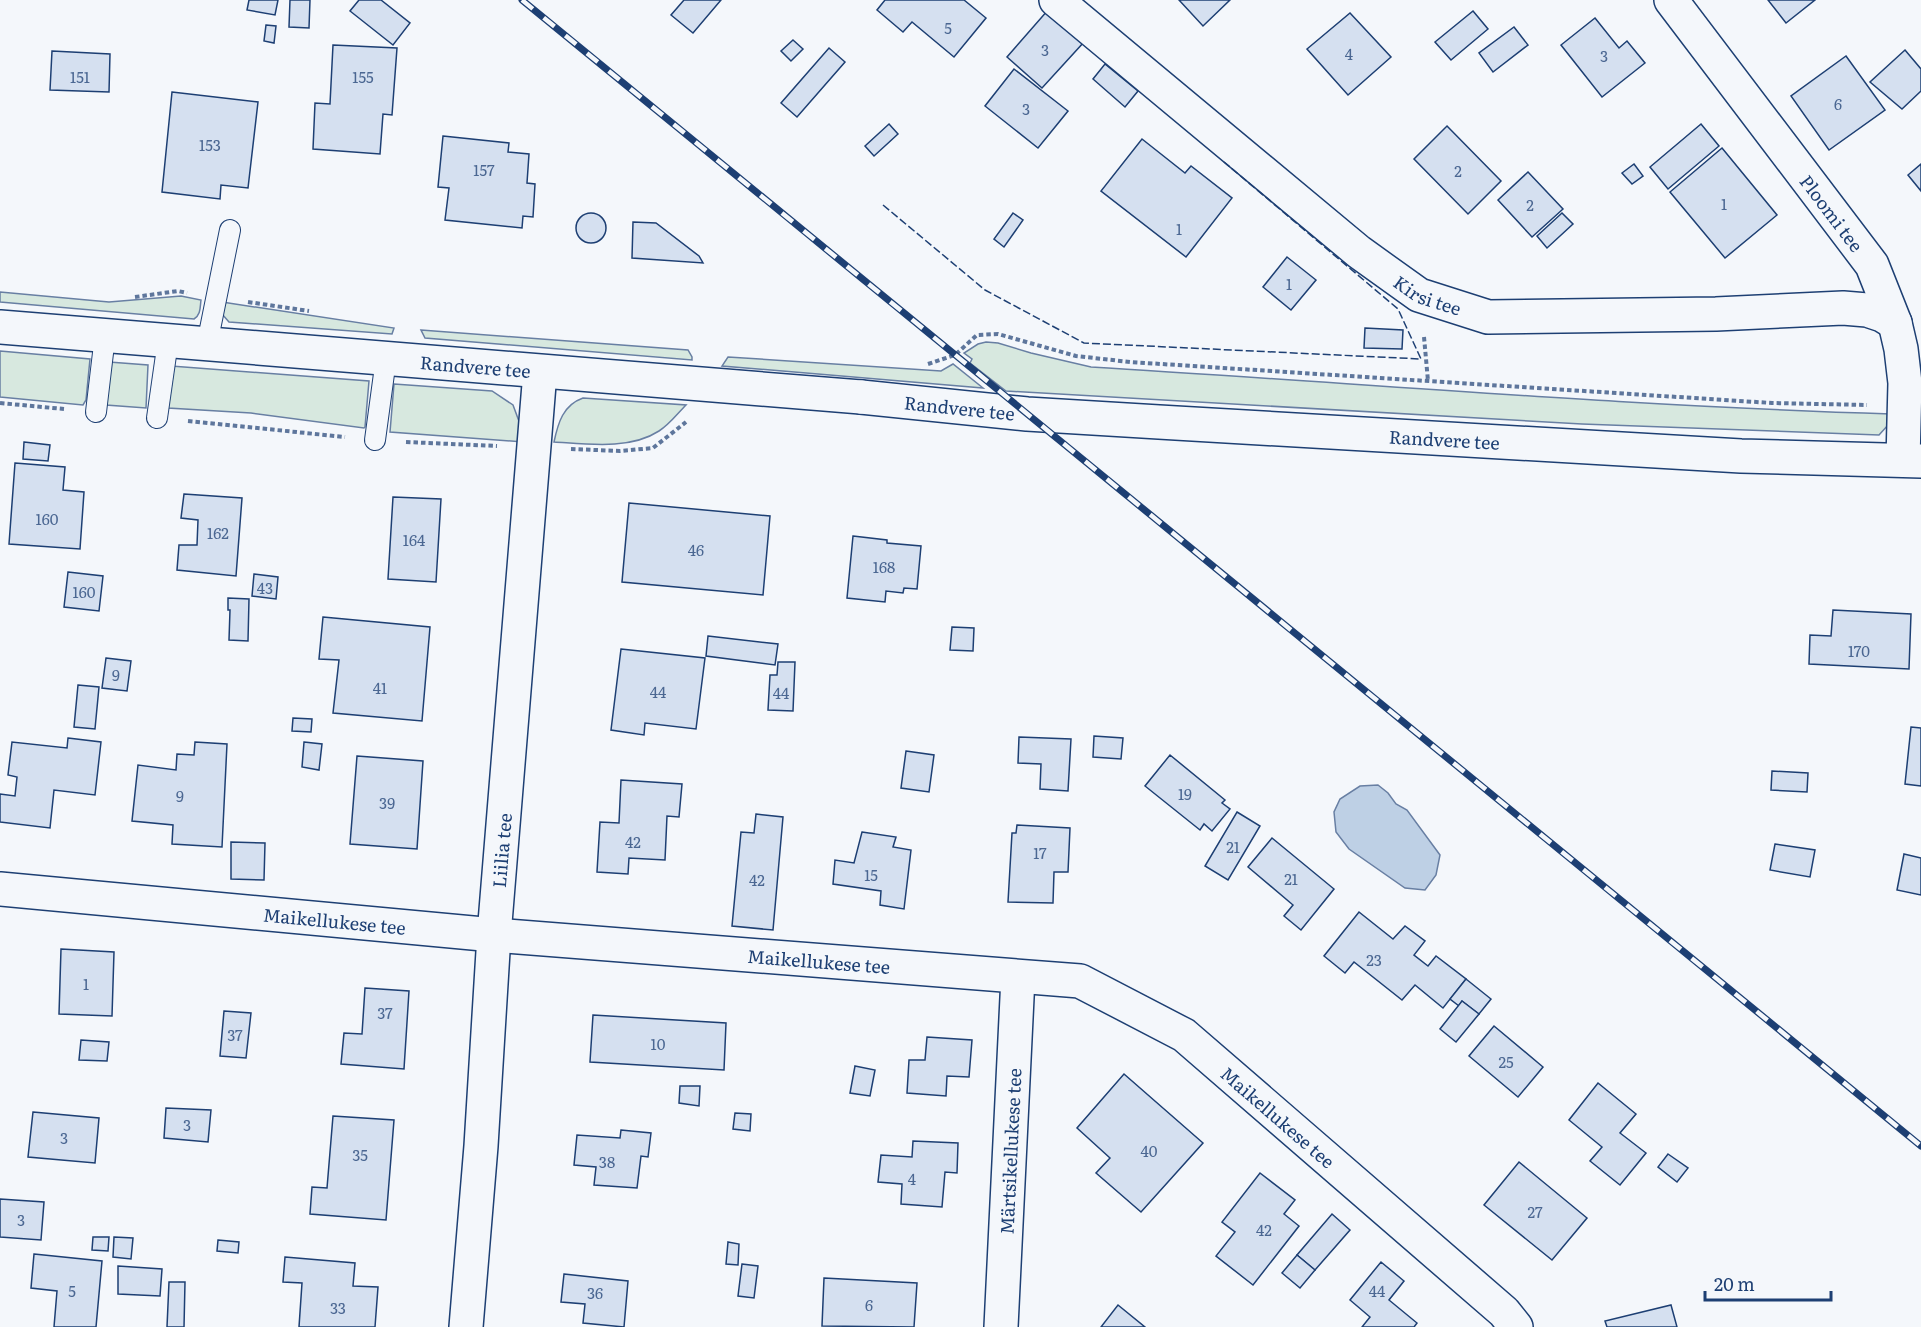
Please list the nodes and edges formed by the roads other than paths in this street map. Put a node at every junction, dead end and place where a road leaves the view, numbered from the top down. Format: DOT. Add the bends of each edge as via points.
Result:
graph roads {
  1 [pos="1056,0"];
  2 [pos="1671,0"];
  3 [pos="230,230"];
  4 [pos="1895,323"];
  5 [pos="0,327"];
  6 [pos="105,336"];
  7 [pos="168,341"];
  8 [pos="207,344"];
  9 [pos="386,359"];
  10 [pos="540,372"];
  11 [pos="96,412"];
  12 [pos="157,418"];
  13 [pos="375,440"];
  14 [pos="1912,460"];
  15 [pos="0,889"];
  16 [pos="494,935"];
  17 [pos="1018,977"];
  18 [pos="466,1327"];
  19 [pos="1001,1327"];
  20 [pos="1516,1327"];
  1 -- 4 [label="street, Kirsi tee" via="1359,252 1419,295 1488,317 1843,308 1875,313"];
  2 -- 4 [label="street, Ploomi tee" via="1872,265"];
  3 -- 8 [label="lane"];
  4 -- 14 [label="street, Ploomi tee"];
  5 -- 6 [label="street, Randvere tee"];
  6 -- 7 [label="street, Randvere tee"];
  6 -- 11 [label="lane"];
  7 -- 8 [label="street, Randvere tee"];
  7 -- 12 [label="lane"];
  8 -- 9 [label="street, Randvere tee"];
  9 -- 10 [label="street, Randvere tee"];
  9 -- 13 [label="lane"];
  10 -- 14 [label="street, Randvere tee" via="1027,414 1741,456"];
  10 -- 16 [label="street, Liilia tee"];
  15 -- 16 [label="street, Maikellukese tee"];
  16 -- 17 [label="street, Maikellukese tee"];
  16 -- 18 [label="street, Liilia tee"];
  17 -- 19 [label="street, Märtsikellukese tee"];
  17 -- 20 [label="street, Maikellukese tee" via="1080,981 1184,1035 1504,1312"];
}
